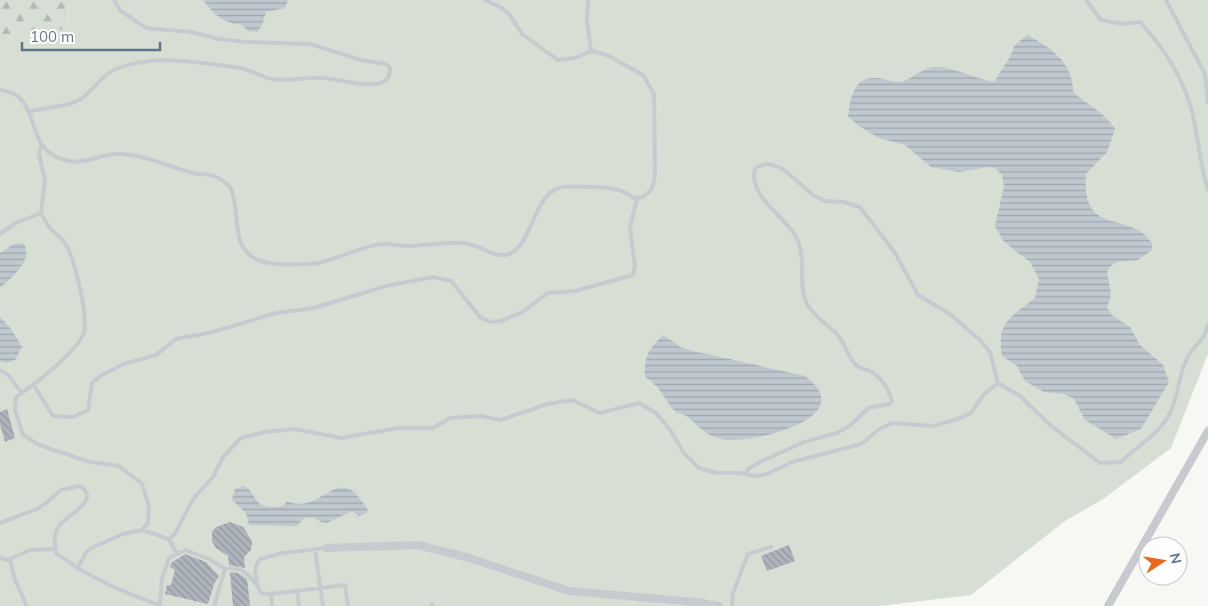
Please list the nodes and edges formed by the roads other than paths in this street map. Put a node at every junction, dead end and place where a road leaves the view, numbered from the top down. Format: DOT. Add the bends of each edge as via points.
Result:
graph roads {
  1 [pos="114,0"];
  2 [pos="485,0"];
  3 [pos="588,0"];
  4 [pos="1086,0"];
  5 [pos="1166,0"];
  6 [pos="591,51"];
  7 [pos="0,90"];
  8 [pos="1208,103"];
  9 [pos="30,111"];
  10 [pos="41,147"];
  11 [pos="1208,190"];
  12 [pos="637,198"];
  13 [pos="41,213"];
  14 [pos="0,234"];
  15 [pos="1208,324"];
  16 [pos="0,370"];
  17 [pos="998,382"];
  18 [pos="33,384"];
  19 [pos="22,393"];
  20 [pos="1208,431"];
  21 [pos="746,474"];
  22 [pos="0,523"];
  23 [pos="142,530"];
  24 [pos="169,539"];
  25 [pos="771,547"];
  26 [pos="328,548"];
  27 [pos="55,549"];
  28 [pos="315,550"];
  29 [pos="177,554"];
  30 [pos="0,558"];
  31 [pos="10,559"];
  32 [pos="77,569"];
  33 [pos="225,569"];
  34 [pos="257,586"];
  35 [pos="320,587"];
  36 [pos="297,590"];
  37 [pos="271,594"];
  38 [pos="160,605"];
  39 [pos="27,606"];
  40 [pos="214,606"];
  41 [pos="272,606"];
  42 [pos="299,606"];
  43 [pos="323,606"];
  44 [pos="348,606"];
  45 [pos="719,606"];
  46 [pos="732,606"];
  47 [pos="1108,606"];
  1 -- 9 [label="lane" via="121,11 146,28 246,42 310,44 386,64 390,73 380,83 364,85 324,77 299,81 271,79 243,68 171,60 134,63 114,70 82,98 67,105"];
  2 -- 6 [label="lane" via="502,8 522,34 558,60 575,58"];
  3 -- 6 [label="lane"];
  4 -- 11 [label="lane" via="1101,20 1123,24 1140,22 1168,59 1182,83 1192,111"];
  5 -- 8 [label="lane" via="1205,74"];
  6 -- 12 [label="lane" via="607,55 643,75 654,94 655,176 652,189"];
  7 -- 9 [label="lane" via="8,91"];
  9 -- 10 [label="lane"];
  10 -- 12 [label="lane" via="54,156 79,163 124,155 149,159 195,174 213,175 231,189 236,231 244,248 264,262 310,264 381,244 463,243 503,256 522,244 547,195 558,188 605,187 622,190"];
  10 -- 13 [label="lane" via="39,154 45,181"];
  12 -- 18 [label="lane" via="630,228 635,266 633,275 575,291 548,293 522,312 501,321 480,318 451,281 433,277 386,286 314,308 276,312 213,332 176,339 156,354 100,376 92,383 88,410 73,417 53,416"];
  13 -- 14 [label="lane"];
  13 -- 18 [label="lane" via="64,242 76,273 84,312 84,334 72,350"];
  15 -- 17 [label="lane" via="1187,358 1170,413 1158,432 1138,444 1121,462 1100,463 1049,424 1020,396"];
  16 -- 19 [label="lane"];
  17 -- 21 [label="lane" via="971,412 958,419 933,426 892,423 861,444 792,462 767,474"];
  17 -- 21 [label="lane" via="990,352 951,315 918,294 895,252 860,207 825,201 783,169 765,164 755,168 756,183 760,195 796,237 801,251 803,298 822,323 837,334 846,353 858,367 882,380 892,401 868,408 851,425 837,433 804,442 760,462"];
  18 -- 19 [label="lane"];
  19 -- 23 [label="lane" via="16,397 15,410 23,434 39,444 90,462 119,466 142,484 149,507 148,522"];
  20 -- 47 [label="street"];
  21 -- 24 [label="lane" via="717,473 699,468 656,413 639,403 600,413 572,400 548,404 500,420 480,416 450,418 432,428 398,428 342,438 295,429 265,432 242,438 223,457 213,477 193,498 175,534"];
  22 -- 27 [label="lane" via="36,509 61,490 80,486 87,495 83,506 58,527"];
  23 -- 24 [label="lane"];
  23 -- 32 [label="lane" via="123,534 91,548"];
  24 -- 29 [label="lane"];
  25 -- 46 [label="lane" via="748,554 733,592"];
  26 -- 28 [label="lane"];
  26 -- 45 [label="street" via="418,545 457,554 569,591"];
  27 -- 31 [label="lane" via="30,550"];
  27 -- 32 [label="lane"];
  28 -- 34 [label="lane" via="260,559 255,566"];
  28 -- 35 [label="lane"];
  29 -- 33 [label="lane" via="185,550"];
  29 -- 38 [label="lane" via="169,558 162,579"];
  30 -- 31 [label="lane"];
  31 -- 39 [label="lane"];
  32 -- 38 [label="lane"];
  33 -- 34 [label="lane" via="234,567 248,573"];
  33 -- 40 [label="lane"];
  34 -- 37 [label="lane" via="261,593"];
  35 -- 36 [label="lane"];
  35 -- 43 [label="lane"];
  35 -- 44 [label="lane" via="345,584"];
  36 -- 37 [label="lane"];
  36 -- 42 [label="lane"];
  37 -- 41 [label="lane"];
}
